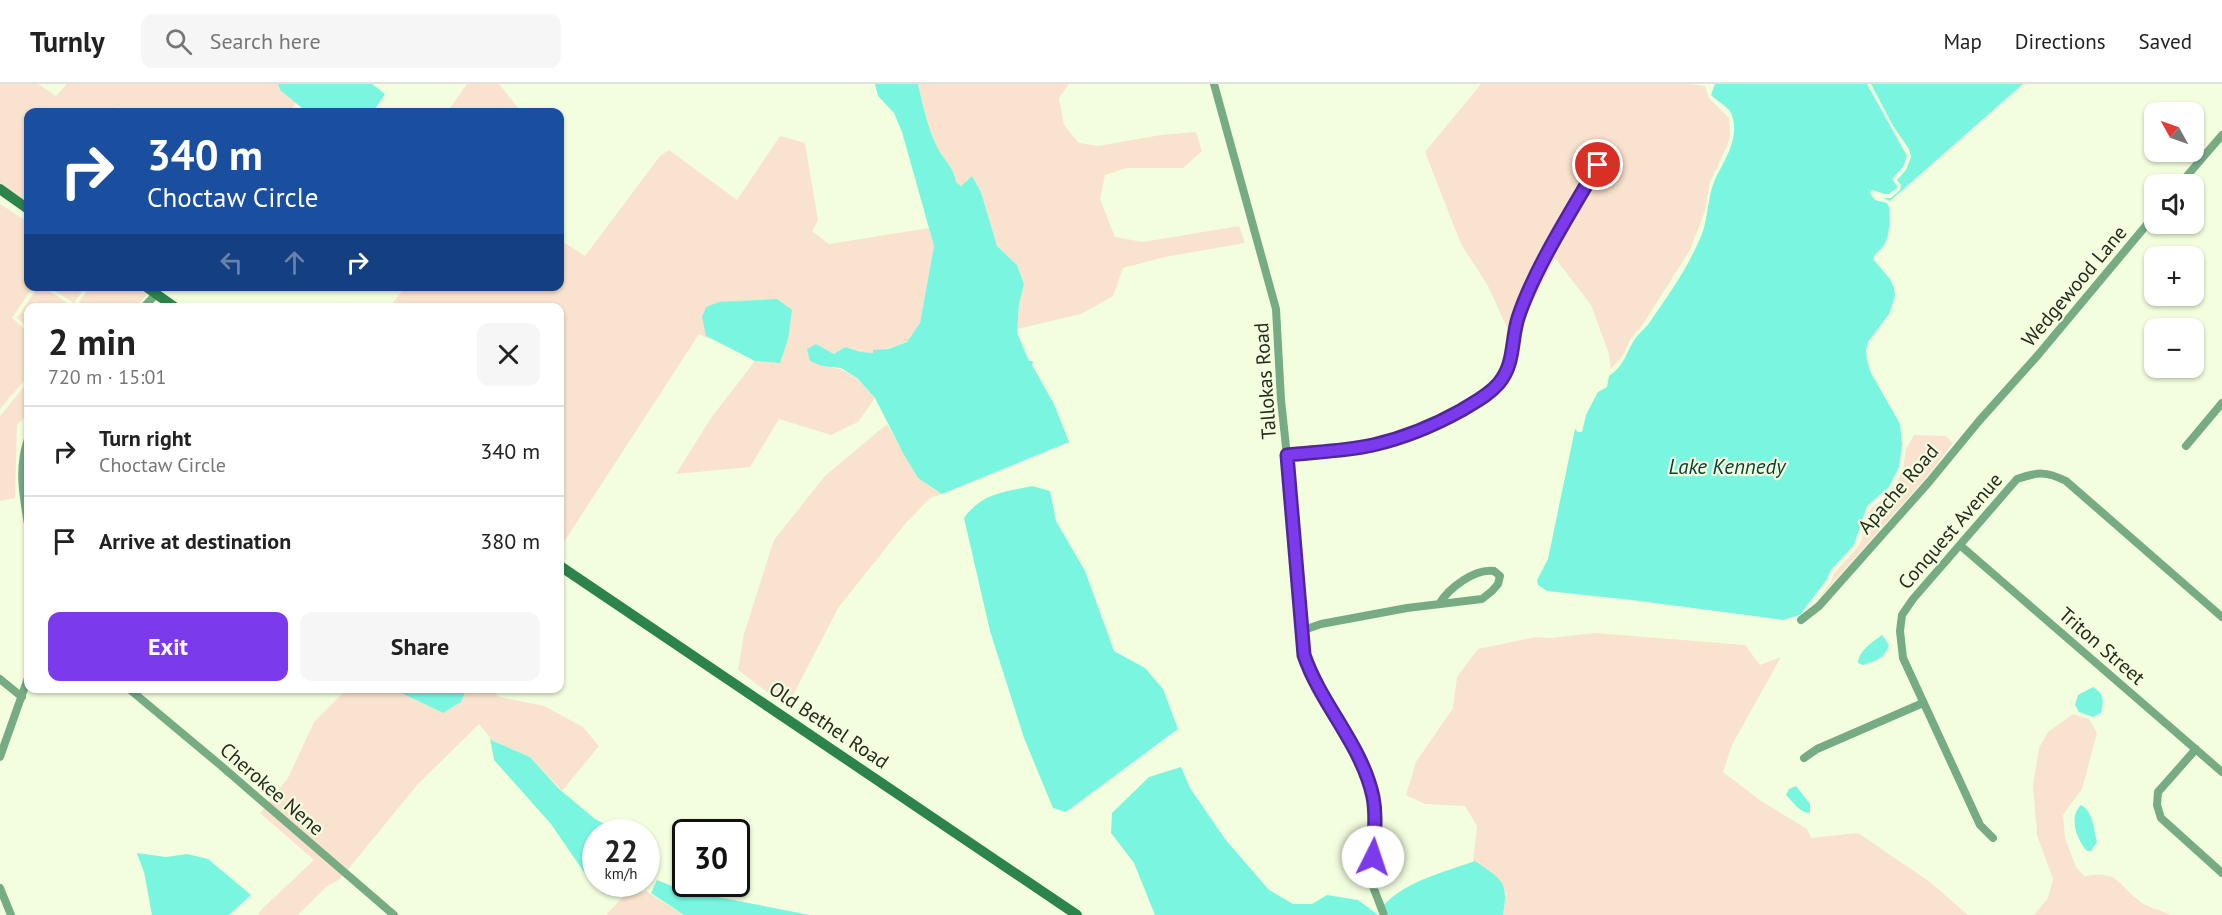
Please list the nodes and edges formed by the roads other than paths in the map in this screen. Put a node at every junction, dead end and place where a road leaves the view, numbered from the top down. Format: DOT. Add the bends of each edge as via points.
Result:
graph roads {
  1 [pos="1214,84"];
  2 [pos="2222,135"];
  3 [pos="1598,165"];
  4 [pos="2189,174"];
  5 [pos="0,189"];
  6 [pos="24,206"];
  7 [pos="2144,228"];
  8 [pos="152,291"];
  9 [pos="156,294"];
  10 [pos="148,303"];
  11 [pos="169,303"];
  12 [pos="2019,377"];
  13 [pos="2222,403"];
  14 [pos="2186,446"];
  15 [pos="24,453"];
  16 [pos="1287,455"];
  17 [pos="24,498"];
  18 [pos="1961,546"];
  19 [pos="564,569"];
  20 [pos="1439,604"];
  21 [pos="2222,617"];
  22 [pos="1801,620"];
  23 [pos="1301,631"];
  24 [pos="0,679"];
  25 [pos="24,691"];
  26 [pos="134,693"];
  27 [pos="22,697"];
  28 [pos="1923,703"];
  29 [pos="2196,749"];
  30 [pos="0,757"];
  31 [pos="1804,758"];
  32 [pos="2222,772"];
  33 [pos="1993,838"];
  34 [pos="2222,873"];
  35 [pos="0,888"];
  36 [pos="11,915"];
  37 [pos="394,915"];
  38 [pos="1077,915"];
  39 [pos="1384,915"];
  1 -- 16 [label="street, Tallokas Road" via="1276,309"];
  2 -- 4 [label="street"];
  3 -- 16 [label="street" via="1539,270 1518,319 1506,373 1492,390 1454,414 1388,441"];
  5 -- 6 [label="street"];
  7 -- 12 [label="street, Wedgewood Lane"];
  8 -- 9 [label="street"];
  9 -- 10 [label="street"];
  9 -- 11 [label="street"];
  12 -- 22 [label="street, Apache Road" via="1834,590"];
  13 -- 14 [label="street"];
  15 -- 17 [label="street"];
  16 -- 23 [label="street, Tallokas Road"];
  18 -- 21 [label="street, Conquest Avenue" via="2017,479 2038,472 2054,475 2066,481"];
  18 -- 28 [label="street, Conquest Avenue" via="1902,615 1903,658"];
  18 -- 29 [label="street, Triton Street"];
  19 -- 38 [label="street, Old Bethel Road"];
  20 -- 20 [label="street" via="1447,592 1484,570 1500,576 1498,584 1482,599"];
  20 -- 23 [label="street" via="1321,624"];
  23 -- 39 [label="street, Tallokas Road" via="1310,673 1370,785 1375,821 1372,884"];
  24 -- 27 [label="street"];
  25 -- 27 [label="street"];
  26 -- 37 [label="street, Cherokee Nene"];
  27 -- 30 [label="street"];
  28 -- 31 [label="street"];
  28 -- 33 [label="street, Conquest Avenue" via="1980,825"];
  29 -- 32 [label="street, Triton Street"];
  29 -- 34 [label="street" via="2158,792 2157,805 2161,818"];
  35 -- 36 [label="street"];
}
